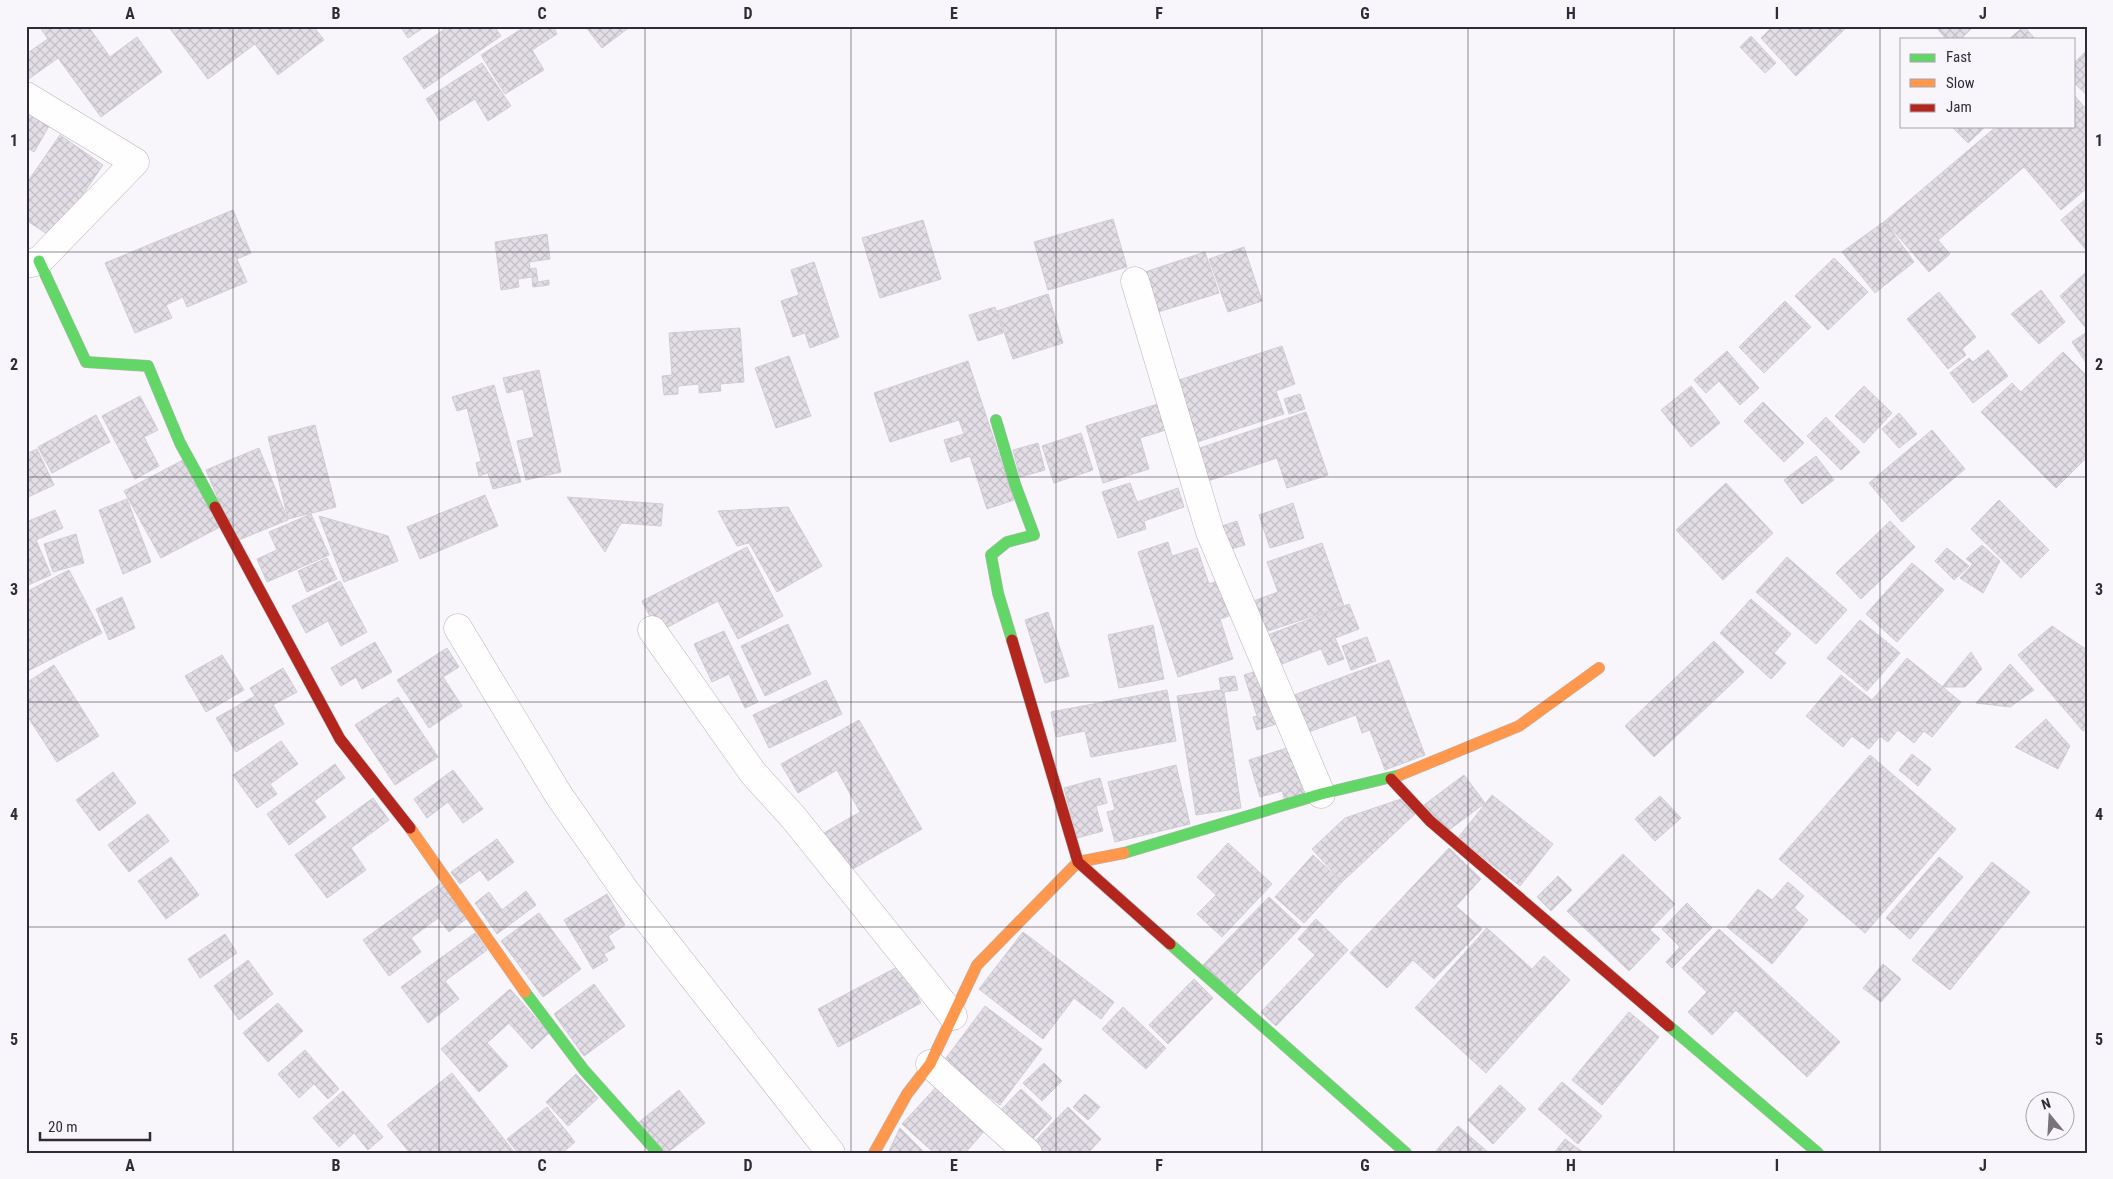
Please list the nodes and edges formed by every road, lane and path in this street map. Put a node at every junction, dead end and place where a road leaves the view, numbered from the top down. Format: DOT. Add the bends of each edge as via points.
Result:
graph roads {
  1 [pos="26,96"];
  2 [pos="33,262"];
  3 [pos="1136,281"];
  4 [pos="996,420"];
  5 [pos="458,628"];
  6 [pos="652,630"];
  7 [pos="1599,668"];
  8 [pos="1391,779"];
  9 [pos="1321,794"];
  10 [pos="1078,862"];
  11 [pos="953,1016"];
  12 [pos="930,1064"];
  13 [pos="658,1153"];
  14 [pos="831,1153"];
  15 [pos="874,1153"];
  16 [pos="1028,1153"];
  17 [pos="1406,1153"];
  18 [pos="1818,1153"];
  1 -- 2 [label="street" via="135,162"];
  2 -- 13 [label="street" via="86,362 148,366 180,443 340,739 423,845 506,967 584,1070"];
  3 -- 9 [label="street" via="1210,532"];
  4 -- 10 [label="street" via="1034,535 1007,542 991,555 998,593"];
  5 -- 14 [label="street" via="558,794 626,892"];
  6 -- 11 [label="street" via="754,773"];
  7 -- 8 [label="street" via="1519,726"];
  8 -- 9 [label="street"];
  8 -- 18 [label="street" via="1430,821"];
  9 -- 10 [label="street" via="1127,853"];
  10 -- 11 [label="street" via="977,965"];
  10 -- 17 [label="street"];
  11 -- 12 [label="street"];
  12 -- 15 [label="street" via="907,1094"];
  12 -- 16 [label="street"];
}
